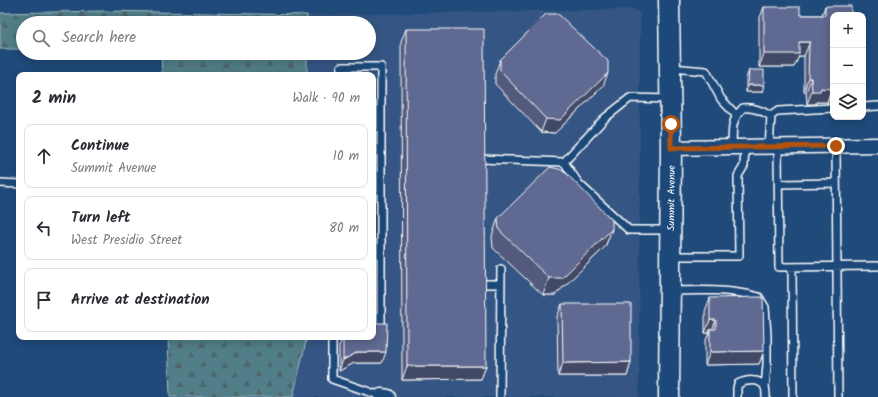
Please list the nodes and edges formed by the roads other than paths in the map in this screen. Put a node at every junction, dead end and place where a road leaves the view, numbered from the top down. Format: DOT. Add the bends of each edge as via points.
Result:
graph roads {
  1 [pos="669,0"];
  2 [pos="670,68"];
  3 [pos="341,72"];
  4 [pos="670,99"];
  5 [pos="878,106"];
  6 [pos="866,107"];
  7 [pos="830,108"];
  8 [pos="736,115"];
  9 [pos="771,116"];
  10 [pos="878,145"];
  11 [pos="836,146"];
  12 [pos="738,147"];
  13 [pos="774,147"];
  14 [pos="671,148"];
  15 [pos="377,151"];
  16 [pos="480,159"];
  17 [pos="564,162"];
  18 [pos="0,183"];
  19 [pos="836,183"];
  20 [pos="16,184"];
  21 [pos="778,184"];
  22 [pos="670,230"];
  23 [pos="670,256"];
  24 [pos="837,266"];
  25 [pos="878,266"];
  26 [pos="792,267"];
  27 [pos="501,269"];
  28 [pos="480,284"];
  29 [pos="501,284"];
  30 [pos="669,291"];
  31 [pos="376,327"];
  32 [pos="332,340"];
  33 [pos="765,388"];
  34 [pos="385,396"];
  35 [pos="500,397"];
  36 [pos="668,397"];
  37 [pos="737,397"];
  38 [pos="766,397"];
  39 [pos="793,397"];
  40 [pos="838,397"];
  1 -- 2 [label="main road, Summit Avenue"];
  2 -- 4 [label="main road, Summit Avenue"];
  2 -- 8 [label="lane" via="706,71 721,99"];
  3 -- 15 [label="lane" via="341,67 381,67"];
  4 -- 14 [label="main road, Summit Avenue"];
  4 -- 17 [label="lane" via="630,98 605,118"];
  5 -- 6 [label="lane"];
  7 -- 9 [label="lane" via="778,111"];
  8 -- 9 [label="lane" via="744,108 750,107"];
  8 -- 12 [label="lane" via="733,122"];
  9 -- 13 [label="lane"];
  10 -- 11 [label="street"];
  11 -- 13 [label="street"];
  11 -- 19 [label="lane"];
  12 -- 13 [label="street"];
  12 -- 14 [label="street"];
  12 -- 23 [label="lane" via="744,166 738,176 739,256"];
  13 -- 21 [label="lane"];
  14 -- 22 [label="main road, Summit Avenue"];
  15 -- 31 [label="lane" via="381,326"];
  16 -- 17 [label="lane"];
  17 -- 22 [label="lane" via="579,184 629,230"];
  18 -- 20 [label="lane"];
  19 -- 21 [label="lane"];
  19 -- 24 [label="lane"];
  21 -- 26 [label="lane" via="779,267"];
  22 -- 23 [label="main road, Summit Avenue"];
  23 -- 30 [label="main road, Summit Avenue"];
  24 -- 25 [label="lane"];
  24 -- 26 [label="lane"];
  24 -- 40 [label="lane"];
  26 -- 39 [label="lane"];
  27 -- 29 [label="lane"];
  28 -- 29 [label="lane"];
  29 -- 35 [label="lane"];
  30 -- 33 [label="lane" via="700,290 748,294 759,298 765,307 767,336"];
  30 -- 36 [label="main road, Summit Avenue"];
  32 -- 34 [label="lane" via="332,379"];
  33 -- 37 [label="lane" via="755,381 745,381 738,384"];
  33 -- 38 [label="lane"];
}
